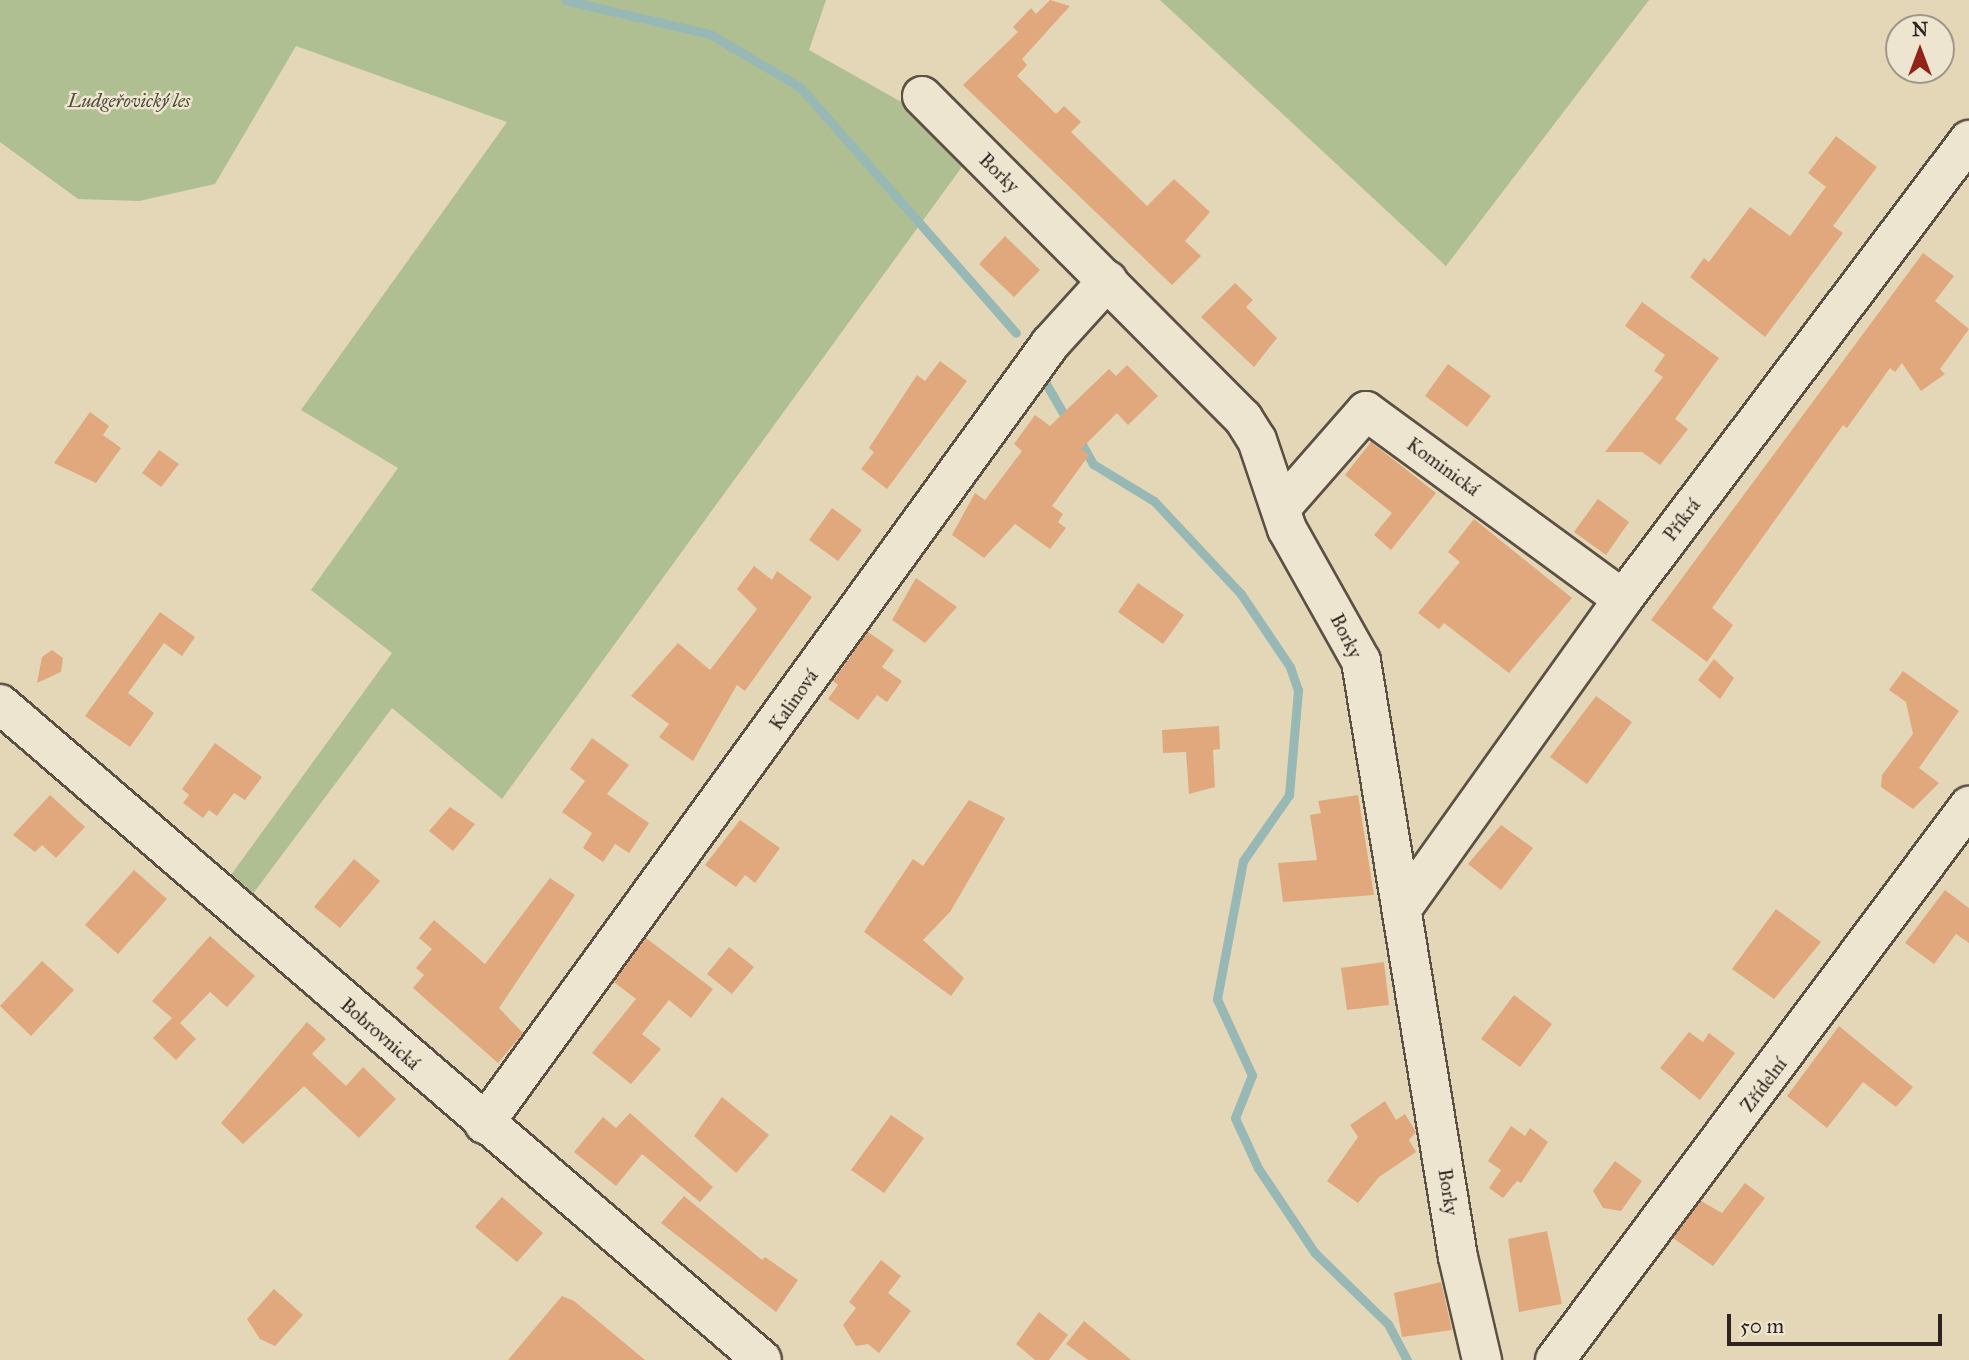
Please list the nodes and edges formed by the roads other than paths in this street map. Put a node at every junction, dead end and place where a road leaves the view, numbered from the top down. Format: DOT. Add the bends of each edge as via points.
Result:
graph roads {
  1 [pos="922,96"];
  2 [pos="1969,140"];
  3 [pos="1108,279"];
  4 [pos="1281,508"];
  5 [pos="1623,599"];
  6 [pos="0,704"];
  7 [pos="1969,807"];
  8 [pos="1405,906"];
  9 [pos="484,1124"];
  10 [pos="762,1360"];
  11 [pos="1482,1360"];
  12 [pos="1555,1360"];
  1 -- 3 [label="street, Borky"];
  2 -- 5 [label="street, Příkrá"];
  3 -- 4 [label="street, Borky" via="1243,418"];
  3 -- 9 [label="street, Kalinová" via="1050,344"];
  4 -- 5 [label="street, Kominická" via="1366,411"];
  4 -- 8 [label="street, Borky" via="1361,661"];
  5 -- 8 [label="street, Příkrá"];
  6 -- 9 [label="street, Bobrovnická"];
  7 -- 12 [label="street, Zřídelní"];
  8 -- 11 [label="street, Borky" via="1458,1257"];
  9 -- 10 [label="street, Bobrovnická"];
}
